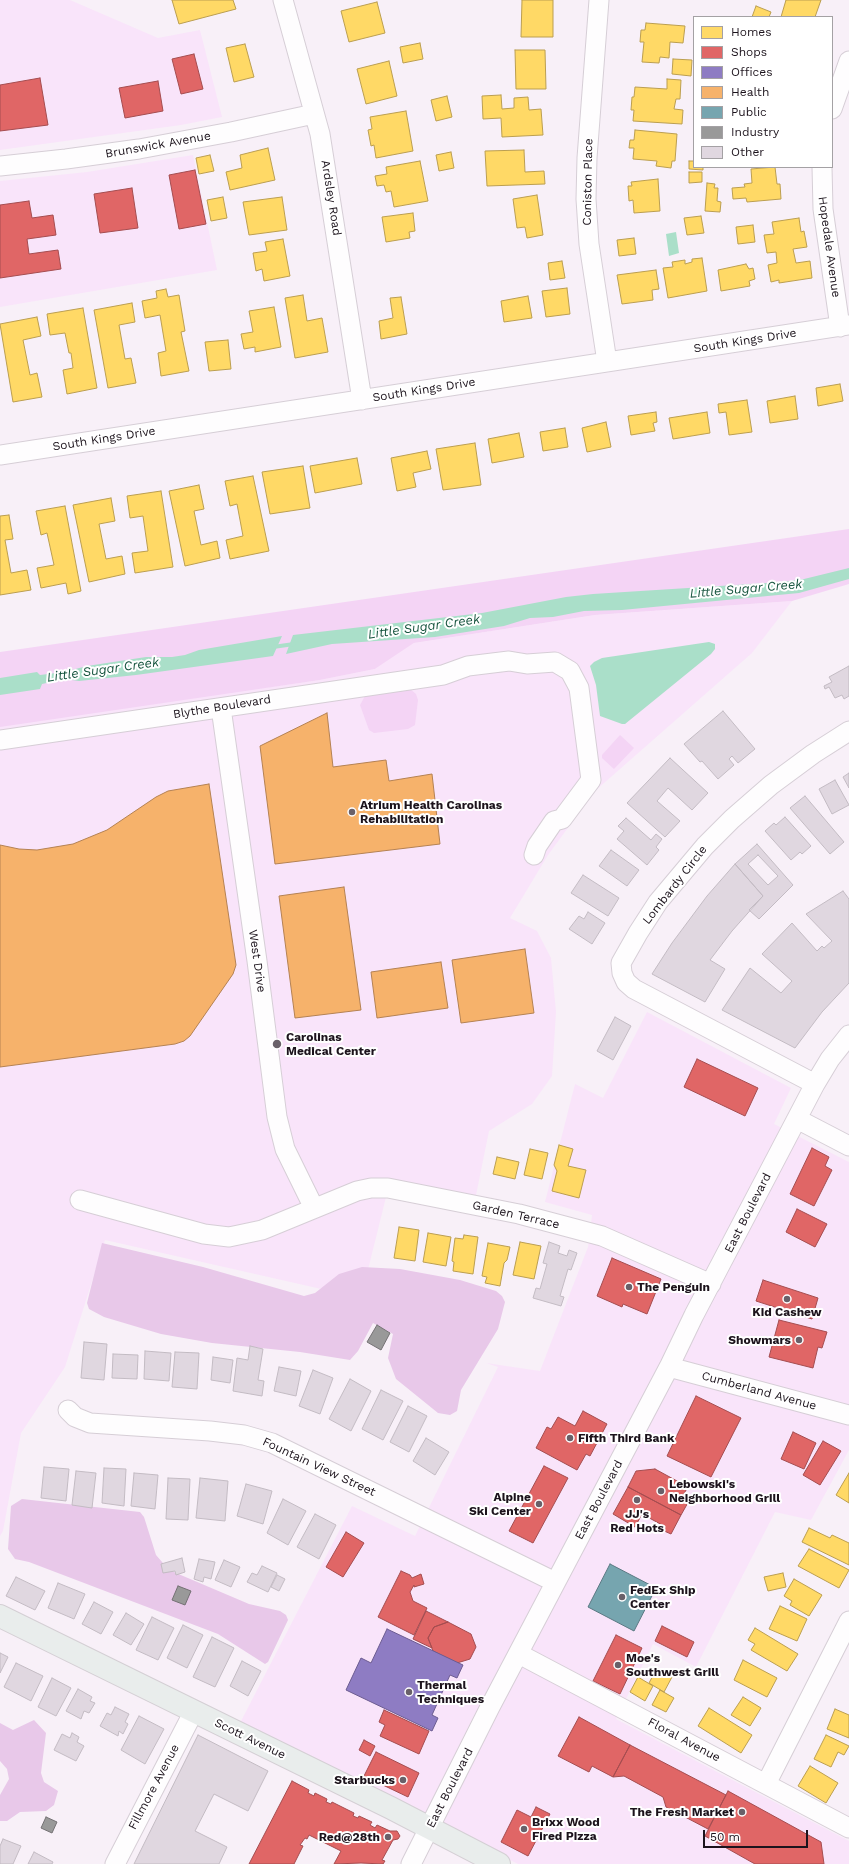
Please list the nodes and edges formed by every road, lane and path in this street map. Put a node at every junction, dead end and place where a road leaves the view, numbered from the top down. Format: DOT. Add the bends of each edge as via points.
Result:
graph roads {
  1 [pos="282,0"];
  2 [pos="599,0"];
  3 [pos="849,61"];
  4 [pos="833,106"];
  5 [pos="314,114"];
  6 [pos="0,166"];
  7 [pos="822,168"];
  8 [pos="845,326"];
  9 [pos="607,362"];
  10 [pos="362,400"];
  11 [pos="0,455"];
  12 [pos="221,708"];
  13 [pos="849,731"];
  14 [pos="0,740"];
  15 [pos="562,818"];
  16 [pos="849,1035"];
  17 [pos="815,1084"];
  18 [pos="797,1119"];
  19 [pos="849,1146"];
  20 [pos="80,1200"];
  21 [pos="314,1208"];
  22 [pos="711,1284"];
  23 [pos="669,1368"];
  24 [pos="68,1410"];
  25 [pos="849,1415"];
  26 [pos="556,1582"];
  27 [pos="0,1616"];
  28 [pos="849,1621"];
  29 [pos="519,1654"];
  30 [pos="194,1711"];
  31 [pos="766,1784"];
  32 [pos="430,1828"];
  33 [pos="849,1828"];
  34 [pos="115,1864"];
  35 [pos="411,1864"];
  36 [pos="499,1864"];
  1 -- 5 [label="street, Ardsley Road"];
  2 -- 9 [label="street, Coniston Place" via="586,199 589,244"];
  3 -- 4 [label="street"];
  5 -- 6 [label="street, Brunswick Avenue" via="139,149"];
  5 -- 10 [label="street, Ardsley Road" via="328,178"];
  7 -- 8 [label="street, Hopedale Avenue" via="823,209"];
  8 -- 9 [label="street, South Kings Drive"];
  9 -- 10 [label="street, South Kings Drive"];
  10 -- 11 [label="street, South Kings Drive"];
  12 -- 14 [label="street, Blythe Boulevard"];
  12 -- 15 [label="street, Blythe Boulevard" via="443,675 468,666 509,661 562,665 570,671 579,688 591,780"];
  12 -- 21 [label="street, West Drive" via="277,1117 286,1149"];
  13 -- 17 [label="street, Lombardy Circle" via="772,785 705,846 658,902 621,963 626,982 634,988"];
  16 -- 17 [label="street, East Boulevard"];
  17 -- 18 [label="street, East Boulevard"];
  18 -- 19 [label="street"];
  18 -- 22 [label="street, East Boulevard"];
  20 -- 21 [label="street, Garden Terrace" via="204,1234 229,1237 262,1230"];
  21 -- 22 [label="street, Garden Terrace" via="357,1191 388,1188 519,1214 602,1236"];
  22 -- 23 [label="street, East Boulevard"];
  23 -- 25 [label="street, Cumberland Avenue"];
  23 -- 26 [label="street, East Boulevard"];
  24 -- 26 [label="street, Fountain View Street" via="90,1423 210,1431 244,1435 272,1443"];
  26 -- 29 [label="street, East Boulevard"];
  27 -- 30 [label="main road, Scott Avenue"];
  28 -- 31 [label="street"];
  29 -- 31 [label="street, Floral Avenue"];
  29 -- 32 [label="street, East Boulevard"];
  30 -- 32 [label="main road, Scott Avenue"];
  30 -- 34 [label="street, Fillmore Avenue"];
  31 -- 33 [label="street, Floral Avenue"];
  32 -- 35 [label="street, East Boulevard"];
  32 -- 36 [label="main road, Scott Avenue"];
}
